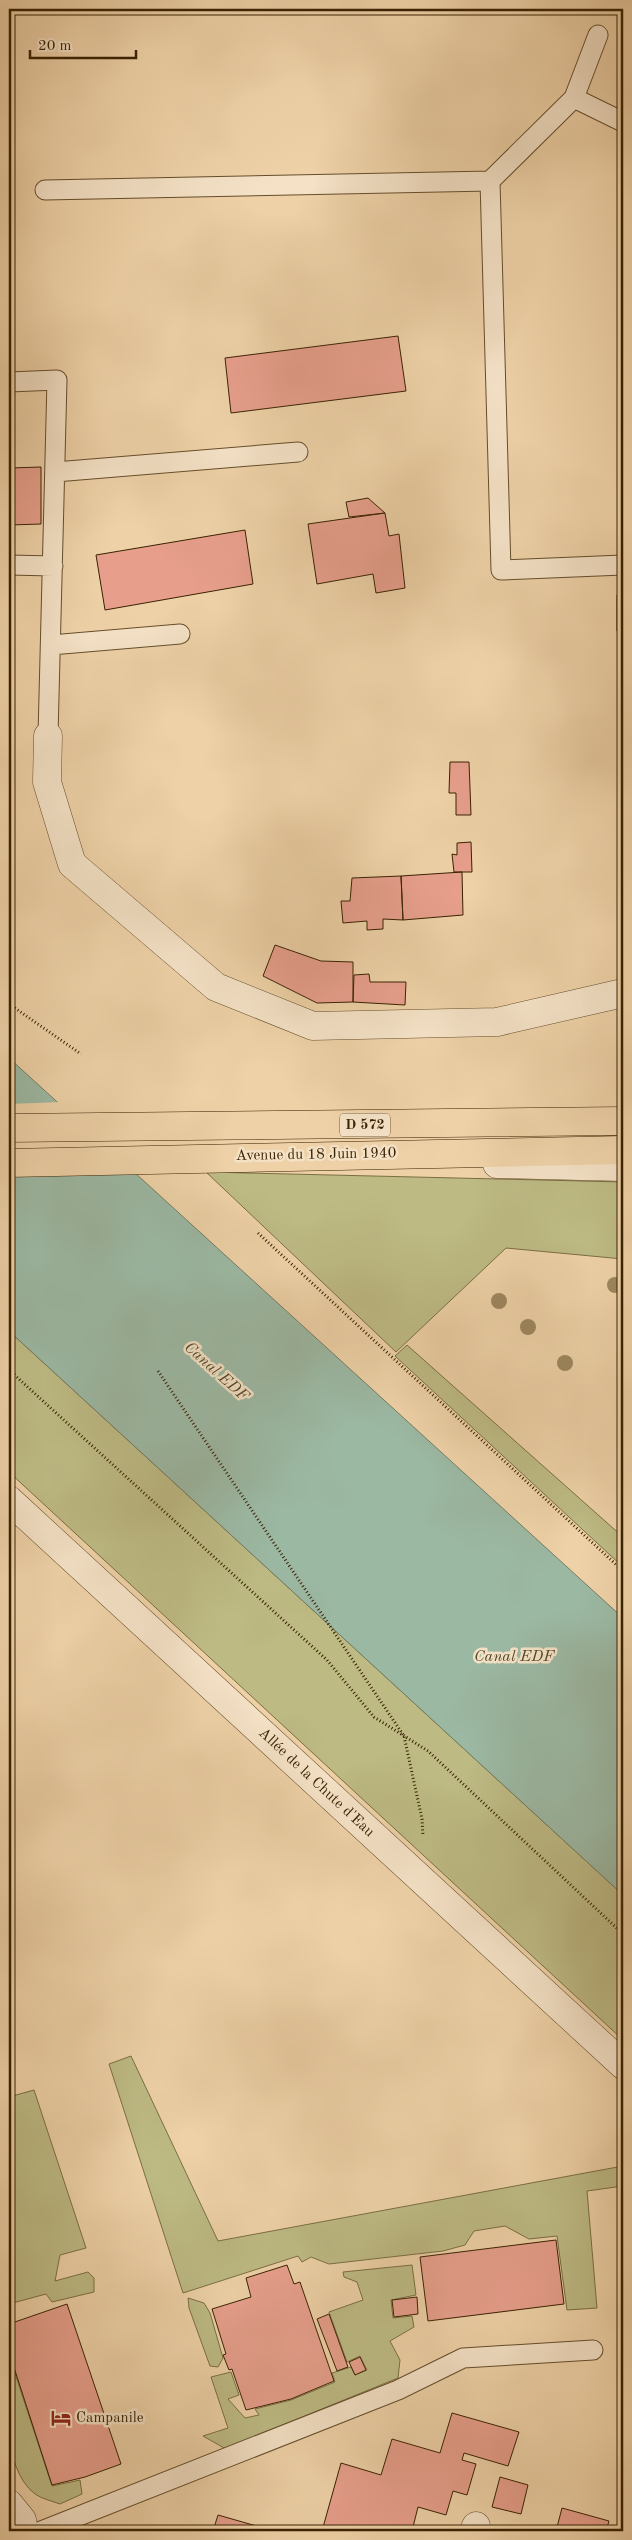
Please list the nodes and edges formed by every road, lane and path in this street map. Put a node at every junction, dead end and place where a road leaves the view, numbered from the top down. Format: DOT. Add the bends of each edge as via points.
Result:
graph roads {
  1 [pos="598,34"];
  2 [pos="574,98"];
  3 [pos="623,122"];
  4 [pos="490,181"];
  5 [pos="45,190"];
  6 [pos="9,382"];
  7 [pos="298,452"];
  8 [pos="55,472"];
  9 [pos="9,565"];
  10 [pos="623,565"];
  11 [pos="53,566"];
  12 [pos="180,634"];
  13 [pos="50,645"];
  14 [pos="48,736"];
  15 [pos="623,992"];
  16 [pos="9,1004"];
  17 [pos="81,1054"];
  18 [pos="623,1121"];
  19 [pos="9,1128"];
  20 [pos="623,1150"];
  21 [pos="363,1154"];
  22 [pos="9,1163"];
  23 [pos="623,1167"];
  24 [pos="258,1233"];
  25 [pos="9,1370"];
  26 [pos="158,1371"];
  27 [pos="9,1500"];
  28 [pos="623,1572"];
  29 [pos="404,1736"];
  30 [pos="427,1884"];
  31 [pos="623,1934"];
  32 [pos="623,2065"];
  33 [pos="593,2350"];
  34 [pos="9,2504"];
  35 [pos="24,2531"];
  36 [pos="41,2531"];
  1 -- 2 [label="lane"];
  2 -- 3 [label="lane"];
  2 -- 4 [label="lane"];
  4 -- 5 [label="lane"];
  4 -- 10 [label="lane" via="501,570"];
  6 -- 8 [label="lane" via="57,380"];
  7 -- 8 [label="lane"];
  8 -- 11 [label="lane"];
  9 -- 11 [label="lane"];
  11 -- 13 [label="lane"];
  12 -- 13 [label="lane"];
  13 -- 14 [label="lane"];
  14 -- 15 [label="street" via="47,782 72,864 216,987 313,1026 497,1022"];
  16 -- 17 [label="path"];
  18 -- 19 [label="main road, Avenue du 18 Juin 1940 / D 572"];
  20 -- 21 [label="main road, Avenue du 18 Juin 1940 / D 572"];
  21 -- 22 [label="main road, Avenue du 18 Juin 1940 / D 572"];
  21 -- 23 [label="street" via="511,1165"];
  24 -- 28 [label="path"];
  25 -- 29 [label="path" via="328,1660 374,1717"];
  26 -- 29 [label="path"];
  27 -- 30 [label="street, Allée de la Chute d'Eau"];
  29 -- 30 [label="path" via="422,1819"];
  29 -- 31 [label="path" via="428,1751"];
  30 -- 32 [label="street, Allée de la Chute d'Eau"];
  33 -- 36 [label="lane" via="463,2358 398,2390"];
  34 -- 35 [label="street" via="22,2520"];
}
